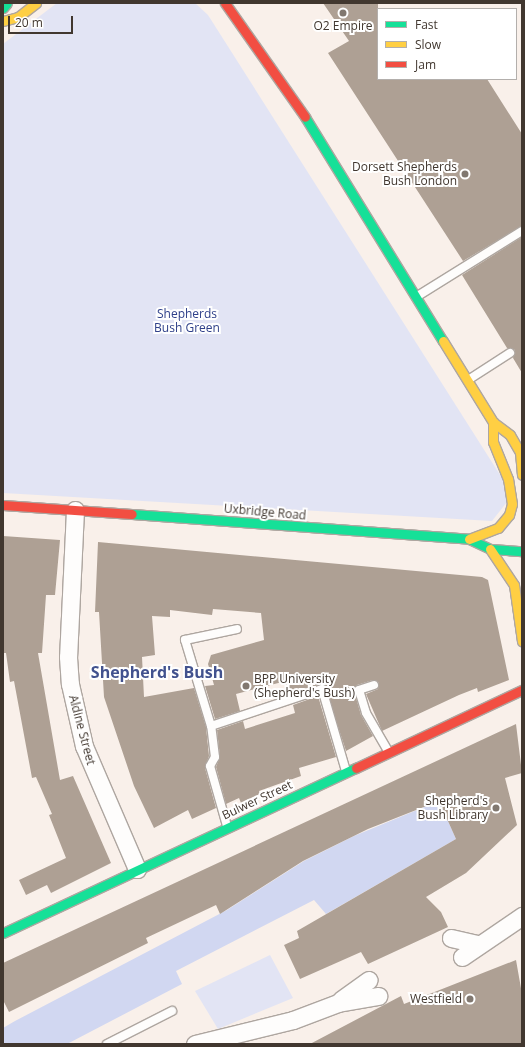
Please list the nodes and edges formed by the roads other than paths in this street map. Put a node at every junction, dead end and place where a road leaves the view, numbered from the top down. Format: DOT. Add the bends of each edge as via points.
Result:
graph roads {
  1 [pos="7,3"];
  2 [pos="36,3"];
  3 [pos="225,3"];
  4 [pos="3,8"];
  5 [pos="3,21"];
  6 [pos="522,231"];
  7 [pos="416,297"];
  8 [pos="510,353"];
  9 [pos="467,380"];
  10 [pos="493,422"];
  11 [pos="521,452"];
  12 [pos="522,476"];
  13 [pos="3,505"];
  14 [pos="75,510"];
  15 [pos="469,539"];
  16 [pos="490,549"];
  17 [pos="522,551"];
  18 [pos="237,629"];
  19 [pos="522,641"];
  20 [pos="374,684"];
  21 [pos="522,690"];
  22 [pos="211,726"];
  23 [pos="388,752"];
  24 [pos="347,772"];
  25 [pos="227,828"];
  26 [pos="137,869"];
  27 [pos="522,916"];
  28 [pos="3,933"];
  29 [pos="452,938"];
  30 [pos="478,944"];
  31 [pos="462,957"];
  32 [pos="369,980"];
  33 [pos="378,996"];
  34 [pos="338,1003"];
  35 [pos="172,1011"];
  36 [pos="107,1044"];
  37 [pos="195,1044"];
  1 -- 4 [label="main road"];
  2 -- 5 [label="main road" via="18,17"];
  3 -- 7 [label="main road" via="297,105"];
  6 -- 7 [label="lane"];
  7 -- 9 [label="main road"];
  8 -- 9 [label="lane"];
  9 -- 10 [label="main road"];
  10 -- 11 [label="main road" via="510,435"];
  10 -- 15 [label="main road" via="493,442 510,485 512,504 509,515 498,528"];
  11 -- 12 [label="main road"];
  13 -- 14 [label="main road, Uxbridge Road"];
  14 -- 15 [label="main road, Uxbridge Road"];
  14 -- 26 [label="street, Aldine Street" via="68,657 70,684 84,746"];
  15 -- 16 [label="main road, Uxbridge Road"];
  16 -- 17 [label="main road, Uxbridge Road"];
  16 -- 19 [label="main road" via="514,584"];
  18 -- 22 [label="lane" via="186,640"];
  20 -- 23 [label="lane" via="359,690 366,713"];
  21 -- 23 [label="main road, Bulwer Street"];
  22 -- 24 [label="lane" via="322,689"];
  22 -- 25 [label="lane" via="215,757 210,766"];
  23 -- 24 [label="main road, Bulwer Street"];
  24 -- 25 [label="main road, Bulwer Street"];
  25 -- 26 [label="main road, Bulwer Street"];
  26 -- 28 [label="main road, Bulwer Street"];
  27 -- 30 [label="street"];
  29 -- 30 [label="street"];
  30 -- 31 [label="street"];
  32 -- 34 [label="street"];
  33 -- 34 [label="street"];
  34 -- 37 [label="street" via="293,1020"];
  35 -- 36 [label="lane"];
}
